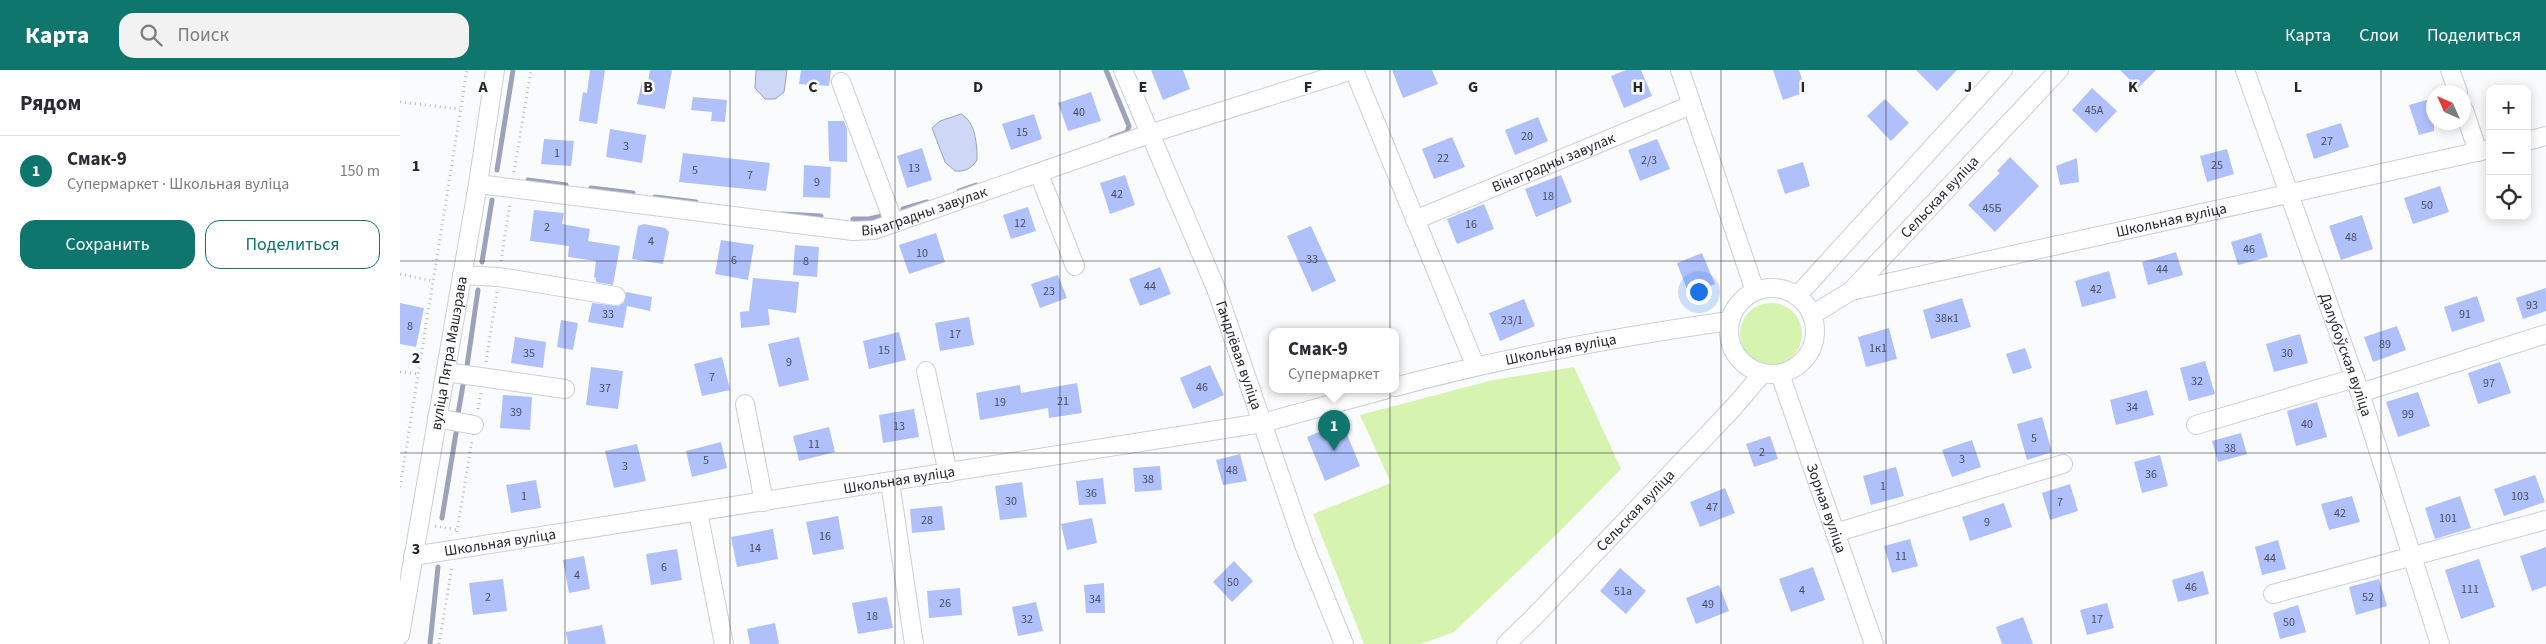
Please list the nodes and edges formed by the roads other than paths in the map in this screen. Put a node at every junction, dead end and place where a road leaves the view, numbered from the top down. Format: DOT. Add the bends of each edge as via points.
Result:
graph roads {
  1 [pos="495,70"];
  2 [pos="1123,70"];
  3 [pos="1354,70"];
  4 [pos="1680,70"];
  5 [pos="2003,70"];
  6 [pos="2059,70"];
  7 [pos="2245,70"];
  8 [pos="2450,70"];
  9 [pos="841,82"];
  10 [pos="2455,85"];
  11 [pos="1691,105"];
  12 [pos="2471,124"];
  13 [pos="1149,134"];
  14 [pos="2546,136"];
  15 [pos="2531,140"];
  16 [pos="2484,151"];
  17 [pos="1039,174"];
  18 [pos="478,184"];
  19 [pos="2289,195"];
  20 [pos="1415,220"];
  21 [pos="894,223"];
  22 [pos="1075,266"];
  23 [pos="462,275"];
  24 [pos="1755,291"];
  25 [pos="1851,291"];
  26 [pos="616,296"];
  27 [pos="1797,296"];
  28 [pos="1812,315"];
  29 [pos="1729,321"];
  30 [pos="2546,334"];
  31 [pos="1475,365"];
  32 [pos="926,371"];
  33 [pos="446,372"];
  34 [pos="1771,374"];
  35 [pos="1399,386"];
  36 [pos="2358,386"];
  37 [pos="565,389"];
  38 [pos="1373,393"];
  39 [pos="745,404"];
  40 [pos="437,418"];
  41 [pos="1262,423"];
  42 [pos="474,425"];
  43 [pos="2196,425"];
  44 [pos="2063,464"];
  45 [pos="948,473"];
  46 [pos="890,482"];
  47 [pos="764,502"];
  48 [pos="698,512"];
  49 [pos="2546,520"];
  50 [pos="1835,533"];
  51 [pos="413,556"];
  52 [pos="2413,556"];
  53 [pos="2273,594"];
  54 [pos="400,635"];
  55 [pos="724,644"];
  56 [pos="914,644"];
  57 [pos="1344,644"];
  58 [pos="1506,644"];
  59 [pos="1874,644"];
  60 [pos="2440,644"];
  1 -- 18 [label="street, вуліца Пятра Машэрава"];
  2 -- 13 [label="street, Гандлёвая вуліца"];
  3 -- 13 [label="street, Вінаградны завулак"];
  3 -- 20 [label="street, Вінаградны завулак"];
  4 -- 11 [label="street"];
  5 -- 27 [label="street"];
  6 -- 25 [label="street, Сельская вуліца"];
  7 -- 19 [label="street, Далубоўская вуліца"];
  8 -- 10 [label="street"];
  9 -- 21 [label="street"];
  11 -- 20 [label="street, Вінаградны завулак"];
  11 -- 24 [label="street"];
  12 -- 16 [label="street"];
  13 -- 17 [label="street, Вінаградны завулак"];
  13 -- 41 [label="street, Гандлёвая вуліца" via="1217,291"];
  14 -- 15 [label="street"];
  16 -- 19 [label="street, Школьная вуліца"];
  17 -- 21 [label="street, Вінаградны завулак"];
  17 -- 22 [label="street"];
  18 -- 21 [label="street, Вінаградны завулак" via="852,231 874,230"];
  18 -- 23 [label="street, вуліца Пятра Машэрава"];
  19 -- 25 [label="street, Школьная вуліца"];
  19 -- 36 [label="street, Далубоўская вуліца"];
  20 -- 31 [label="street, Вінаградны завулак"];
  23 -- 26 [label="street"];
  23 -- 33 [label="street, вуліца Пятра Машэрава"];
  24 -- 27 [label="street" via="1769,288"];
  24 -- 29 [label="street" via="1744,298"];
  25 -- 28 [label="street, Сельская вуліца"];
  27 -- 28 [label="street"];
  28 -- 34 [label="street" via="1814,342 1807,357 1795,368"];
  29 -- 31 [label="street, Школьная вуліца"];
  29 -- 34 [label="street" via="1729,338 1734,354 1746,367"];
  30 -- 36 [label="street"];
  31 -- 35 [label="street, Школьная вуліца"];
  32 -- 45 [label="street"];
  33 -- 37 [label="street"];
  33 -- 40 [label="street, вуліца Пятра Машэрава"];
  34 -- 50 [label="street, Зорная вуліца"];
  34 -- 58 [label="street, Сельская вуліца" via="1733,408"];
  36 -- 43 [label="street"];
  36 -- 52 [label="street, Далубоўская вуліца"];
  38 -- 41 [label="street, Школьная вуліца"];
  39 -- 47 [label="street"];
  40 -- 42 [label="street"];
  40 -- 51 [label="street, вуліца Пятра Машэрава"];
  41 -- 45 [label="street, Школьная вуліца"];
  41 -- 57 [label="street, Гандлёвая вуліца" via="1304,545"];
  44 -- 50 [label="street"];
  45 -- 46 [label="street, Школьная вуліца"];
  46 -- 47 [label="street, Школьная вуліца"];
  46 -- 56 [label="street"];
  47 -- 48 [label="street, Школьная вуліца"];
  48 -- 51 [label="street, Школьная вуліца"];
  48 -- 55 [label="street"];
  49 -- 52 [label="street"];
  50 -- 59 [label="street, Зорная вуліца"];
  51 -- 54 [label="street, вуліца Пятра Машэрава"];
  52 -- 53 [label="street"];
  52 -- 60 [label="street, Далубоўская вуліца"];
}
